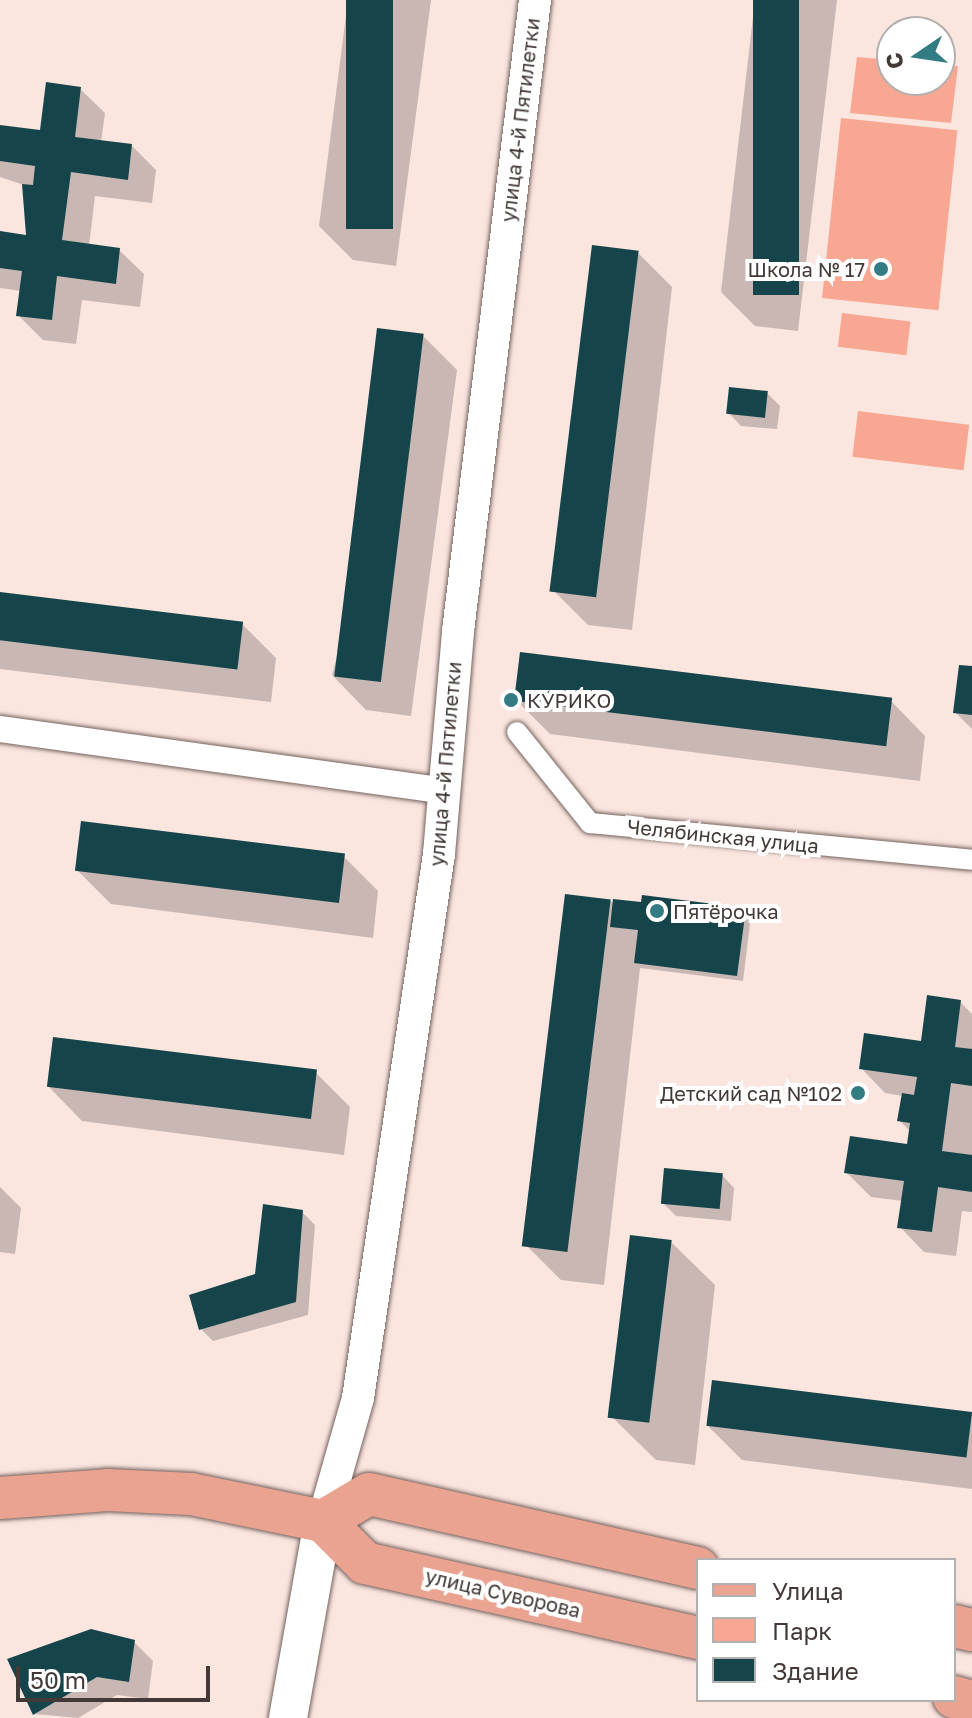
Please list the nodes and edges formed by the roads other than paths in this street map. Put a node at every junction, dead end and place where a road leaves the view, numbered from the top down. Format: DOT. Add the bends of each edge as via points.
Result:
graph roads {
  1 [pos="535,0"];
  2 [pos="0,729"];
  3 [pos="517,732"];
  4 [pos="440,790"];
  5 [pos="972,860"];
  6 [pos="0,1498"];
  7 [pos="323,1521"];
  8 [pos="696,1568"];
  9 [pos="696,1638"];
  10 [pos="288,1718"];
  1 -- 4 [label="street, улица 4-й Пятилетки"];
  2 -- 4 [label="street"];
  3 -- 5 [label="street, Челябинская улица" via="590,823"];
  4 -- 7 [label="street, улица 4-й Пятилетки" via="439,854 358,1398"];
  6 -- 7 [label="main road" via="108,1490 191,1494"];
  7 -- 8 [label="main road" via="369,1494"];
  7 -- 9 [label="main road, улица Суворова" via="365,1563"];
  7 -- 10 [label="main road"];
}
